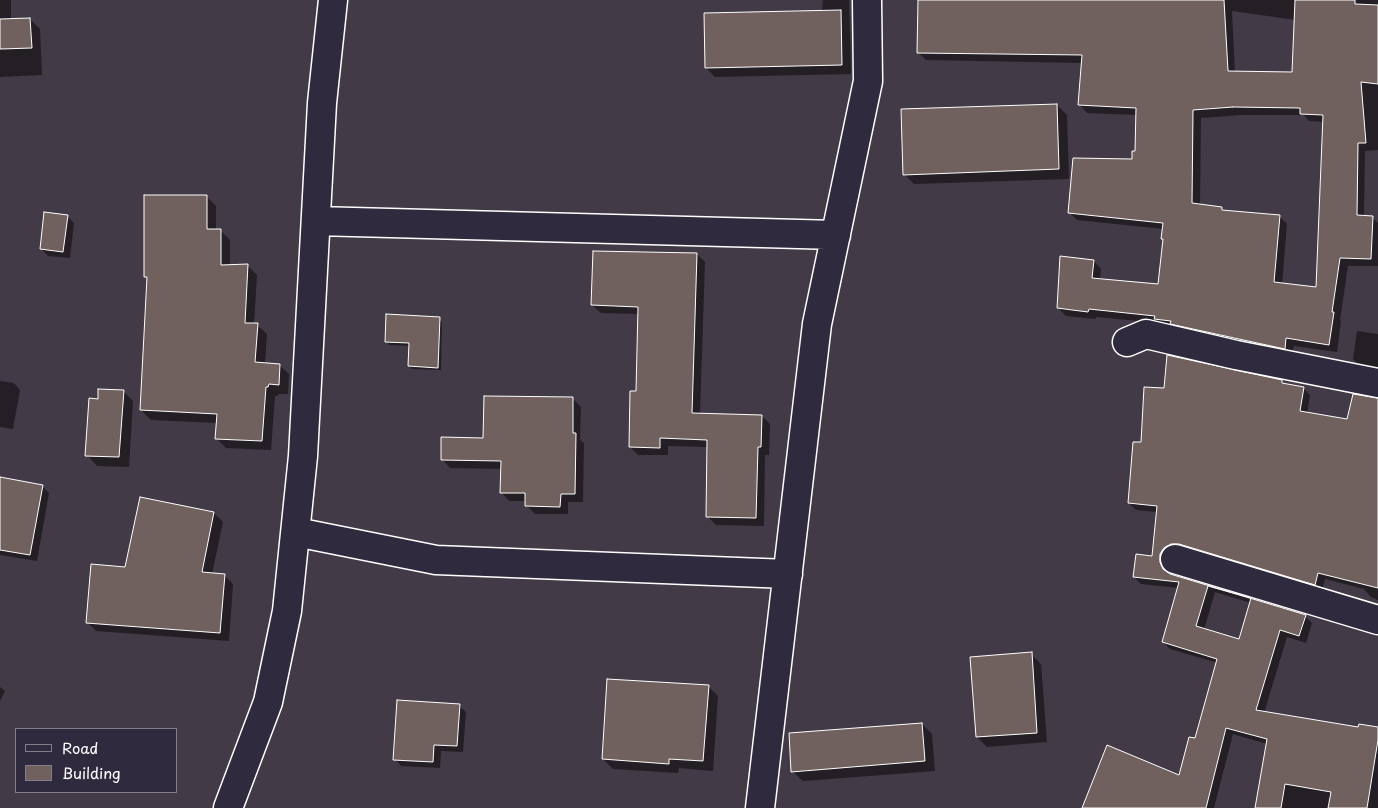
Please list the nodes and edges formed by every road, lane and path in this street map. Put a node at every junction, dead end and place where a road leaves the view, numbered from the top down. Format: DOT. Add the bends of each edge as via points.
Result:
graph roads {
  1 [pos="333,0"];
  2 [pos="868,0"];
  3 [pos="316,221"];
  4 [pos="836,235"];
  5 [pos="1127,342"];
  6 [pos="1378,383"];
  7 [pos="296,532"];
  8 [pos="1175,559"];
  9 [pos="788,574"];
  10 [pos="1378,620"];
  11 [pos="228,808"];
  12 [pos="760,808"];
  1 -- 3 [label="street" via="322,103"];
  2 -- 4 [label="street" via="868,81"];
  3 -- 4 [label="street"];
  3 -- 7 [label="street" via="304,456"];
  4 -- 9 [label="street" via="817,324"];
  5 -- 6 [label="street" via="1146,334"];
  7 -- 9 [label="street" via="436,560"];
  7 -- 11 [label="street" via="287,611 268,702"];
  8 -- 10 [label="street"];
  9 -- 12 [label="street"];
}
